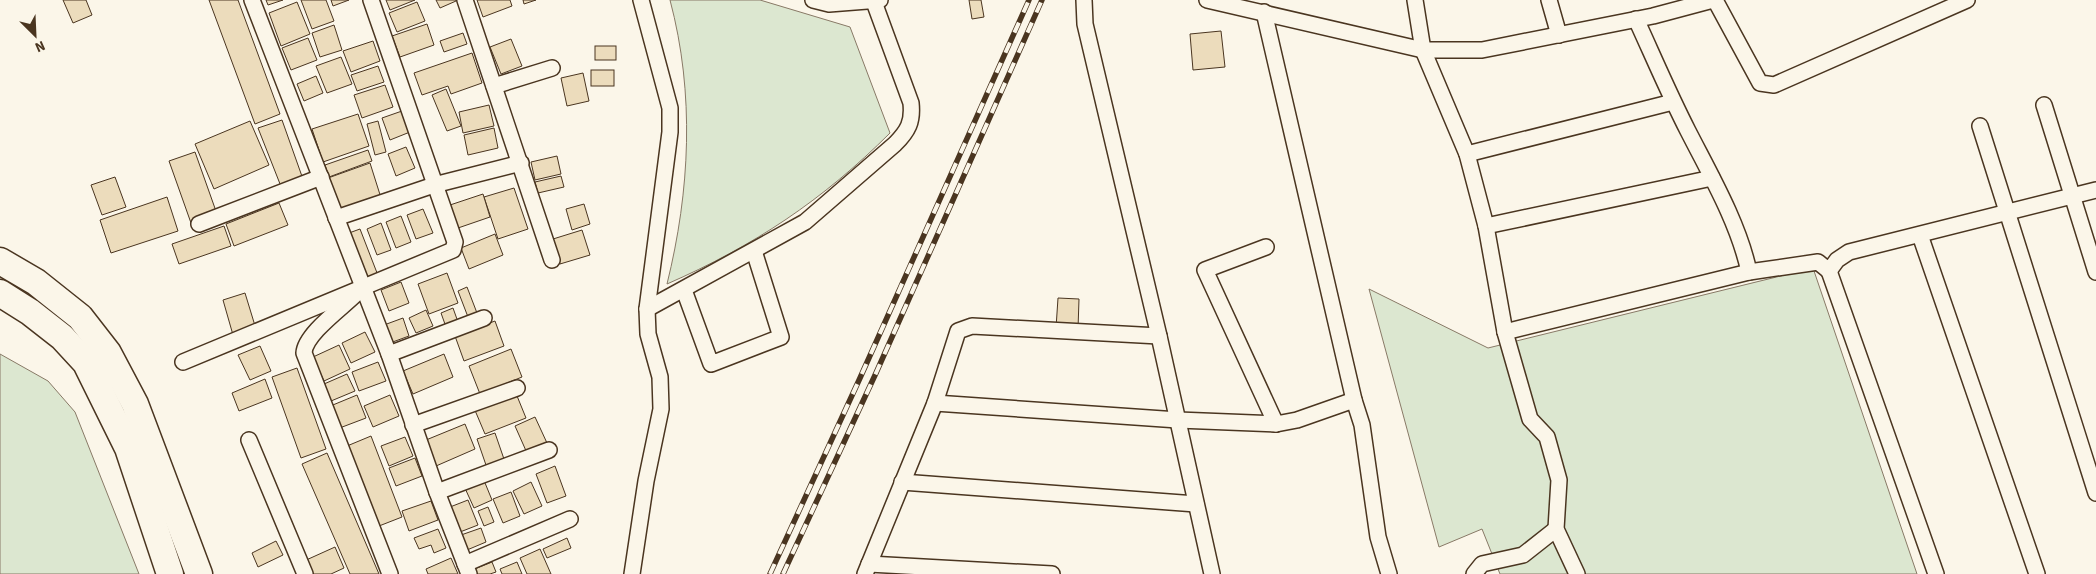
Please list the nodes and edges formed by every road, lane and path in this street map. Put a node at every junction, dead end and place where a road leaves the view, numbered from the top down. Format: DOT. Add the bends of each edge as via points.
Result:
graph roads {
  1 [pos="252,0"];
  2 [pos="371,0"];
  3 [pos="465,0"];
  4 [pos="641,0"];
  5 [pos="813,0"];
  6 [pos="1084,0"];
  7 [pos="1208,0"];
  8 [pos="1415,0"];
  9 [pos="1549,0"];
  10 [pos="1714,0"];
  11 [pos="1967,0"];
  12 [pos="877,1"];
  13 [pos="1264,12"];
  14 [pos="1636,19"];
  15 [pos="1559,35"];
  16 [pos="1423,50"];
  17 [pos="552,68"];
  18 [pos="494,86"];
  19 [pos="1673,102"];
  20 [pos="2044,105"];
  21 [pos="1980,126"];
  22 [pos="1467,154"];
  23 [pos="521,163"];
  24 [pos="321,177"];
  25 [pos="1712,178"];
  26 [pos="434,185"];
  27 [pos="2096,190"];
  28 [pos="2072,196"];
  29 [pos="2006,213"];
  30 [pos="336,218"];
  31 [pos="199,224"];
  32 [pos="1486,226"];
  33 [pos="1920,235"];
  34 [pos="1266,247"];
  35 [pos="754,250"];
  36 [pos="552,260"];
  37 [pos="0,261"];
  38 [pos="1829,271"];
  39 [pos="1749,272"];
  40 [pos="2096,272"];
  41 [pos="362,288"];
  42 [pos="684,290"];
  43 [pos="0,293"];
  44 [pos="647,309"];
  45 [pos="484,318"];
  46 [pos="1505,332"];
  47 [pos="1159,336"];
  48 [pos="389,354"];
  49 [pos="183,362"];
  50 [pos="517,388"];
  51 [pos="1354,400"];
  52 [pos="934,403"];
  53 [pos="1178,420"];
  54 [pos="1276,424"];
  55 [pos="413,425"];
  56 [pos="249,440"];
  57 [pos="549,450"];
  58 [pos="902,482"];
  59 [pos="437,492"];
  60 [pos="2096,493"];
  61 [pos="1196,504"];
  62 [pos="570,519"];
  63 [pos="1556,529"];
  64 [pos="467,569"];
  65 [pos="867,569"];
  66 [pos="170,574"];
  67 [pos="199,574"];
  68 [pos="305,574"];
  69 [pos="390,574"];
  70 [pos="632,574"];
  71 [pos="1052,574"];
  72 [pos="1212,574"];
  73 [pos="1389,574"];
  74 [pos="1475,574"];
  75 [pos="1577,574"];
  76 [pos="1936,574"];
  77 [pos="2037,574"];
  1 -- 24 [label="street"];
  2 -- 26 [label="street"];
  3 -- 18 [label="street"];
  4 -- 44 [label="street" via="670,108 670,132"];
  5 -- 12 [label="street" via="829,4"];
  6 -- 47 [label="street" via="1085,24"];
  7 -- 13 [label="street"];
  8 -- 16 [label="street"];
  9 -- 15 [label="street"];
  10 -- 11 [label="street" via="1760,83 1774,85"];
  10 -- 14 [label="street"];
  12 -- 35 [label="street" via="911,103 912,117 907,131 805,222"];
  13 -- 16 [label="street"];
  13 -- 51 [label="street"];
  14 -- 15 [label="street"];
  14 -- 19 [label="street"];
  15 -- 16 [label="street" via="1482,50"];
  16 -- 22 [label="street"];
  17 -- 18 [label="street"];
  18 -- 23 [label="street"];
  19 -- 22 [label="street"];
  19 -- 25 [label="street"];
  20 -- 28 [label="street"];
  21 -- 29 [label="street"];
  22 -- 32 [label="street"];
  23 -- 26 [label="street"];
  23 -- 36 [label="street"];
  24 -- 30 [label="street"];
  24 -- 31 [label="street"];
  25 -- 32 [label="street"];
  25 -- 39 [label="street" via="1745,253"];
  26 -- 30 [label="street"];
  26 -- 41 [label="street" via="455,242 453,250"];
  27 -- 28 [label="street"];
  28 -- 29 [label="street"];
  28 -- 40 [label="street"];
  29 -- 33 [label="street"];
  29 -- 60 [label="street"];
  30 -- 41 [label="street"];
  32 -- 46 [label="street"];
  33 -- 38 [label="street" via="1848,252"];
  33 -- 77 [label="street"];
  34 -- 54 [label="street" via="1205,270"];
  35 -- 42 [label="street"];
  35 -- 42 [label="street" via="781,337 711,364"];
  37 -- 67 [label="highway" via="36,282 80,317 108,353 135,404"];
  38 -- 39 [label="street" via="1818,262"];
  38 -- 76 [label="street"];
  39 -- 46 [label="street"];
  41 -- 48 [label="street"];
  41 -- 49 [label="street"];
  41 -- 69 [label="street" via="312,336 304,353"];
  42 -- 44 [label="street"];
  43 -- 66 [label="highway" via="62,337 86,363 128,448"];
  44 -- 70 [label="street" via="648,334 660,377 661,409"];
  45 -- 48 [label="street"];
  46 -- 63 [label="street" via="1530,419 1547,436 1557,471"];
  47 -- 52 [label="street" via="963,328 958,331"];
  47 -- 53 [label="street"];
  48 -- 55 [label="street"];
  50 -- 55 [label="street"];
  51 -- 54 [label="street"];
  51 -- 73 [label="street" via="1362,425 1378,537"];
  52 -- 53 [label="street"];
  52 -- 58 [label="street"];
  53 -- 54 [label="street"];
  53 -- 61 [label="street"];
  55 -- 59 [label="street"];
  56 -- 68 [label="street"];
  57 -- 59 [label="street"];
  58 -- 61 [label="street"];
  58 -- 65 [label="street"];
  59 -- 64 [label="street"];
  61 -- 72 [label="street"];
  62 -- 64 [label="street"];
  63 -- 74 [label="street" via="1523,555 1482,564"];
  63 -- 75 [label="street"];
  65 -- 71 [label="street"];
}
